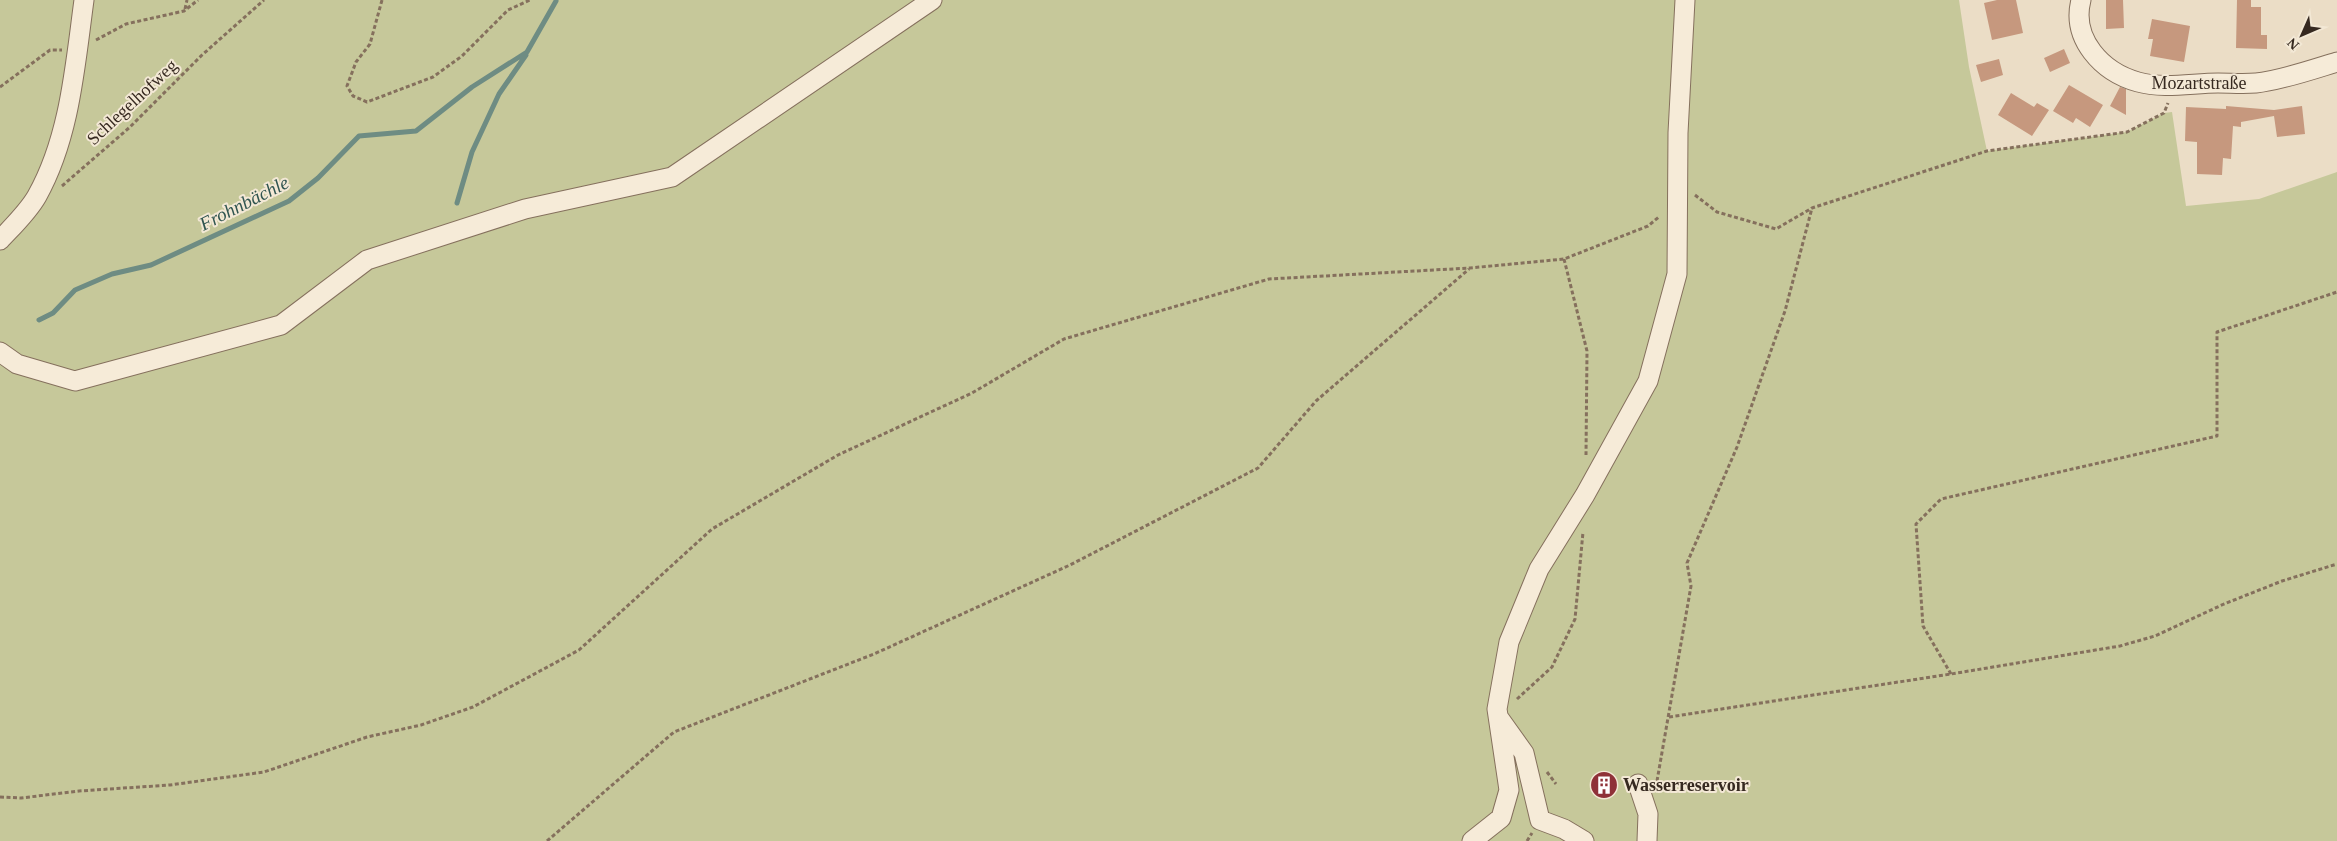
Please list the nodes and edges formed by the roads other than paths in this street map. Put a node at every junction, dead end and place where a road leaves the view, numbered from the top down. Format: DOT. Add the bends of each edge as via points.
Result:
graph roads {
  1 [pos="84,0"];
  2 [pos="932,0"];
  3 [pos="1685,0"];
  4 [pos="2081,0"];
  5 [pos="2337,62"];
  6 [pos="0,240"];
  7 [pos="0,352"];
  8 [pos="1498,717"];
  9 [pos="1638,784"];
  10 [pos="1472,841"];
  11 [pos="1584,841"];
  12 [pos="1647,841"];
  1 -- 6 [label="street" via="68,109 56,154 37,197"];
  2 -- 7 [label="street" via="672,177 525,209 367,260 281,325 75,381 17,364"];
  3 -- 8 [label="street" via="1678,133 1677,274 1648,381 1585,495 1539,569 1509,642"];
  4 -- 5 [label="street, Mozartstraße" via="2082,30 2088,48 2107,67 2138,82 2172,85 2257,83"];
  8 -- 10 [label="street" via="1509,790 1500,818"];
  8 -- 11 [label="street" via="1524,753 1540,820"];
  9 -- 12 [label="street" via="1648,814"];
}
